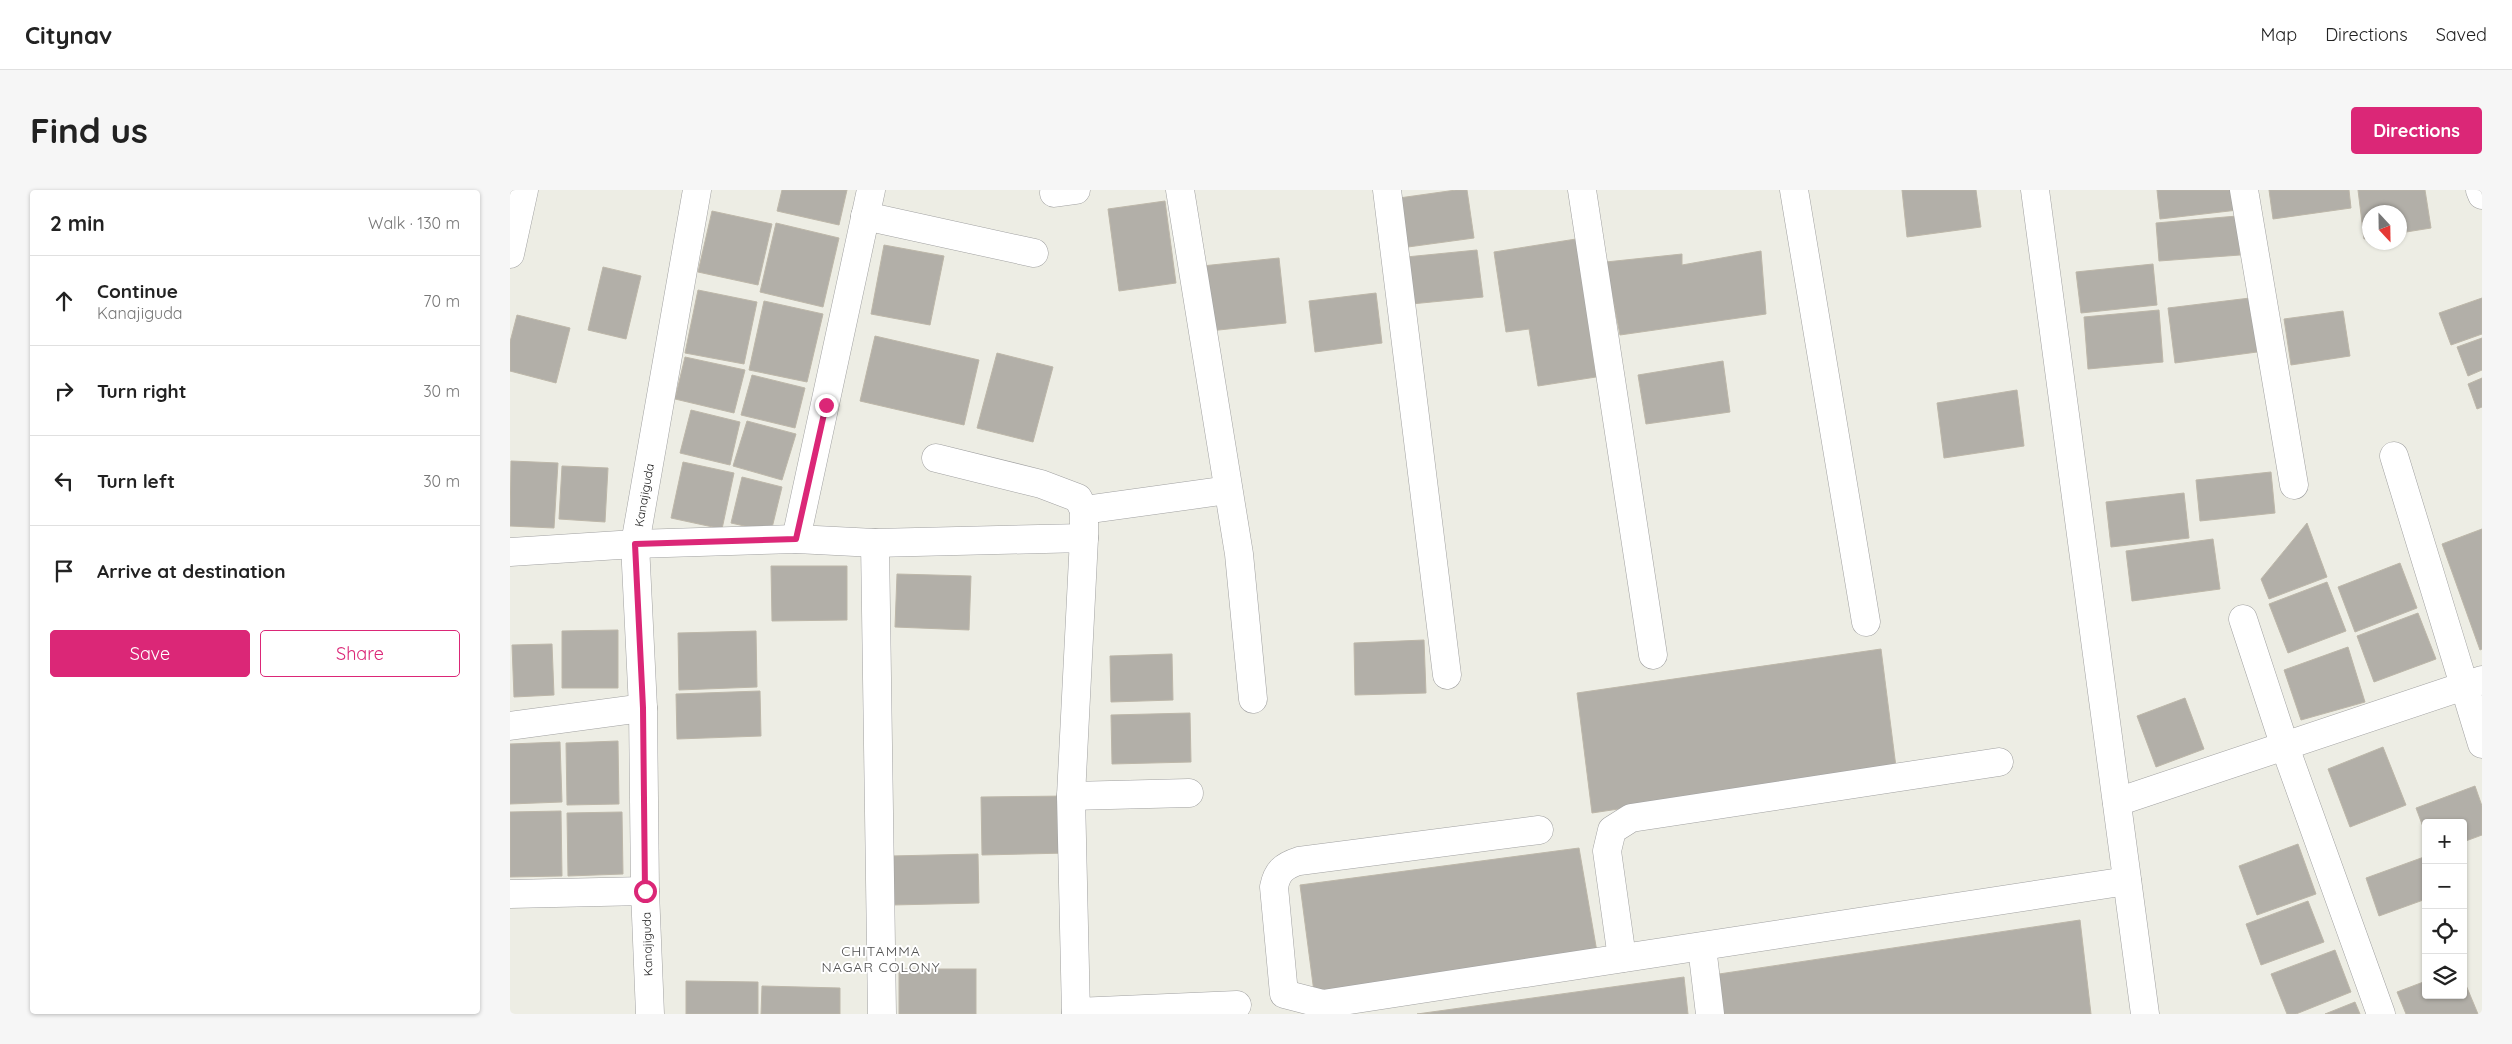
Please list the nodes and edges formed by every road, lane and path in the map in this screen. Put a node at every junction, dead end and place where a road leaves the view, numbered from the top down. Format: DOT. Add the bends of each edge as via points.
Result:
graph roads {
  1 [pos="524,190"];
  2 [pos="697,190"];
  3 [pos="1180,190"];
  4 [pos="1387,190"];
  5 [pos="1582,190"];
  6 [pos="1794,190"];
  7 [pos="2035,190"];
  8 [pos="2244,190"];
  9 [pos="2480,190"];
  10 [pos="2482,195"];
  11 [pos="868,203"];
  12 [pos="1034,253"];
  13 [pos="510,254"];
  14 [pos="2394,456"];
  15 [pos="936,458"];
  16 [pos="2294,485"];
  17 [pos="1228,490"];
  18 [pos="1084,510"];
  19 [pos="1084,538"];
  20 [pos="796,539"];
  21 [pos="875,543"];
  22 [pos="635,544"];
  23 [pos="510,552"];
  24 [pos="2243,619"];
  25 [pos="1866,622"];
  26 [pos="1653,655"];
  27 [pos="1447,675"];
  28 [pos="2473,683"];
  29 [pos="1253,699"];
  30 [pos="643,708"];
  31 [pos="510,726"];
  32 [pos="2482,744"];
  33 [pos="2284,746"];
  34 [pos="2000,762"];
  35 [pos="1188,793"];
  36 [pos="1071,796"];
  37 [pos="2117,802"];
  38 [pos="1539,830"];
  39 [pos="2128,881"];
  40 [pos="645,891"];
  41 [pos="510,894"];
  42 [pos="1702,947"];
  43 [pos="1622,958"];
  44 [pos="1237,1005"];
  45 [pos="1076,1013"];
  46 [pos="650,1014"];
  47 [pos="882,1014"];
  48 [pos="1710,1014"];
  49 [pos="2145,1014"];
  50 [pos="2381,1014"];
  1 -- 13 [label="street"];
  2 -- 22 [label="street, Kanajiguda"];
  3 -- 17 [label="street"];
  4 -- 27 [label="street"];
  5 -- 26 [label="street"];
  6 -- 25 [label="street"];
  7 -- 37 [label="street"];
  8 -- 16 [label="street"];
  9 -- 10 [label="street"];
  11 -- 12 [label="street"];
  11 -- 20 [label="street"];
  14 -- 28 [label="street"];
  15 -- 18 [label="street" via="1057,490 1078,498"];
  17 -- 18 [label="street"];
  17 -- 29 [label="street" via="1239,554"];
  18 -- 19 [label="street"];
  19 -- 21 [label="street"];
  19 -- 36 [label="street"];
  20 -- 21 [label="street"];
  20 -- 22 [label="street"];
  21 -- 47 [label="street"];
  22 -- 23 [label="street"];
  22 -- 30 [label="street, Kanajiguda"];
  24 -- 33 [label="street"];
  28 -- 32 [label="street"];
  28 -- 33 [label="street"];
  30 -- 31 [label="street"];
  30 -- 40 [label="street, Kanajiguda"];
  33 -- 37 [label="street"];
  33 -- 50 [label="street"];
  34 -- 43 [label="street" via="1631,818 1612,830 1607,851"];
  35 -- 36 [label="street"];
  36 -- 45 [label="street"];
  37 -- 39 [label="street"];
  38 -- 43 [label="street" via="1299,861 1285,866 1277,875 1274,887 1284,994 1323,1004"];
  39 -- 42 [label="street"];
  39 -- 49 [label="street"];
  40 -- 41 [label="street"];
  40 -- 46 [label="street, Kanajiguda"];
  42 -- 43 [label="street"];
  42 -- 48 [label="street"];
  44 -- 45 [label="street"];
}
